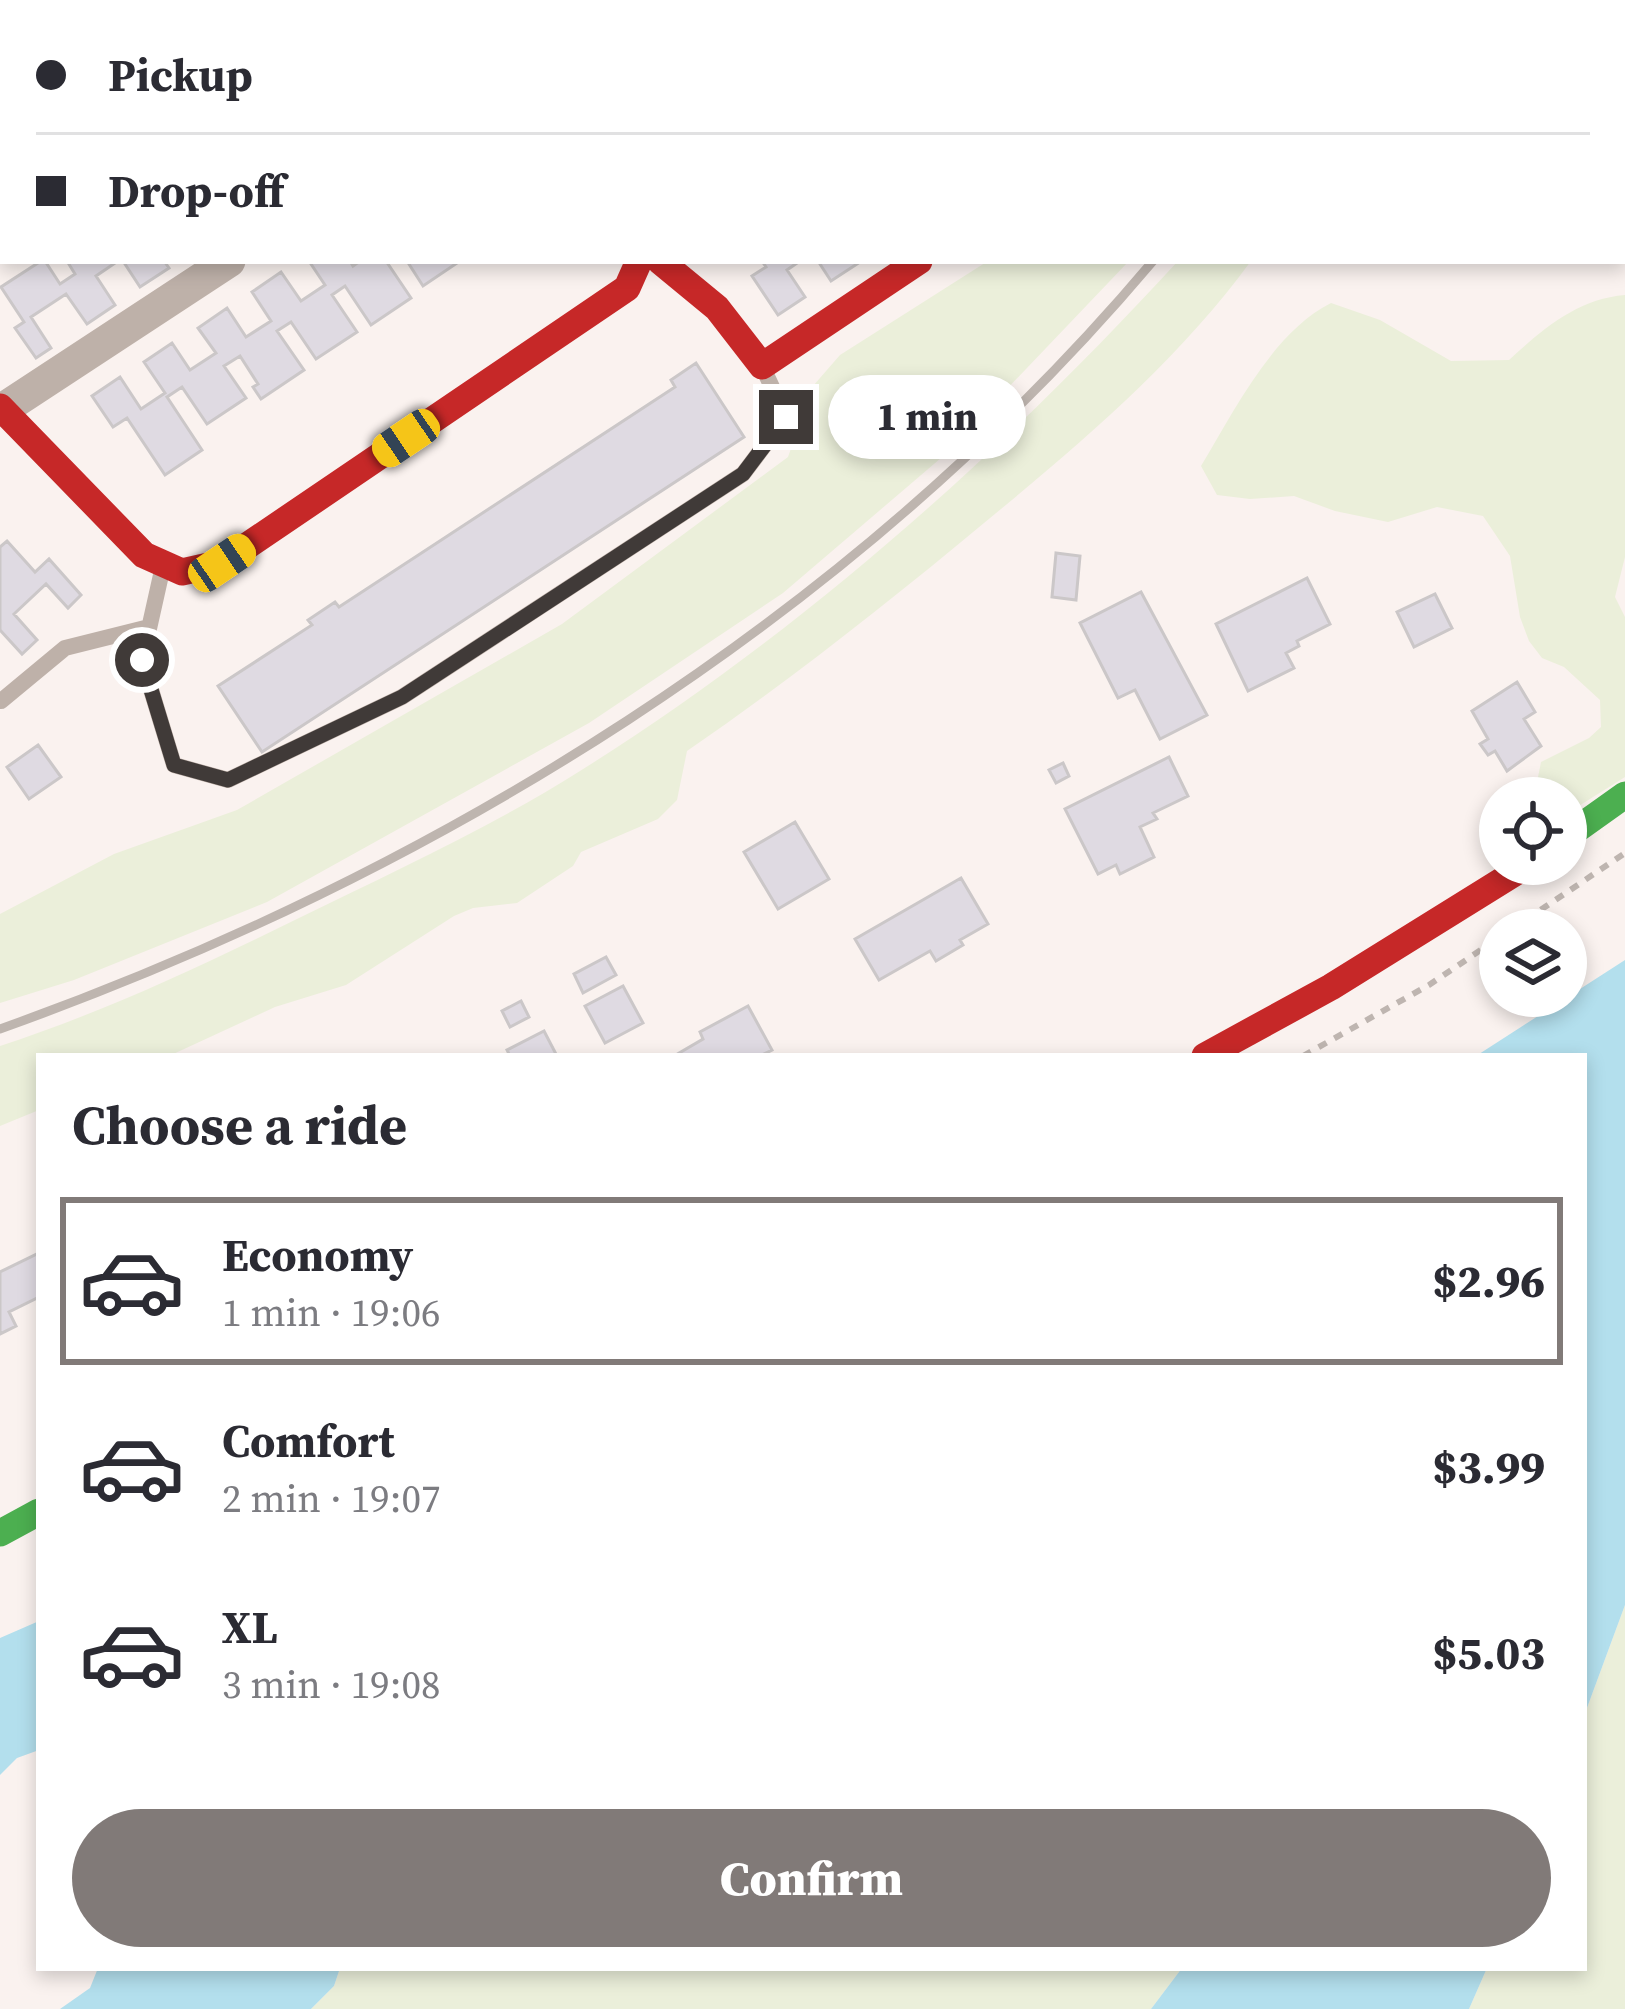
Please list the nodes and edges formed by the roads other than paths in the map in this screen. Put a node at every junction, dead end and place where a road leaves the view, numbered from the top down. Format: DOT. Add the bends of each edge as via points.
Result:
graph roads {
  1 [pos="224,264"];
  2 [pos="638,264"];
  3 [pos="665,264"];
  4 [pos="915,264"];
  5 [pos="762,366"];
  6 [pos="1,408"];
  7 [pos="163,565"];
  8 [pos="149,627"];
  9 [pos="1,701"];
  10 [pos="1625,795"];
  11 [pos="1587,823"];
  12 [pos="1495,885"];
  13 [pos="1210,1053"];
  14 [pos="36,1514"];
  15 [pos="0,1532"];
  1 -- 6 [label="street"];
  2 -- 7 [label="street" via="627,288 222,563 182,572"];
  3 -- 5 [label="street" via="723,310"];
  4 -- 5 [label="street"];
  5 -- 8 [label="lane" via="786,417 743,474 402,697 228,780 174,765 142,660"];
  6 -- 7 [label="street" via="144,555"];
  7 -- 8 [label="lane"];
  8 -- 9 [label="lane" via="64,648"];
  10 -- 11 [label="street"];
  12 -- 13 [label="street"];
  14 -- 15 [label="street"];
}
